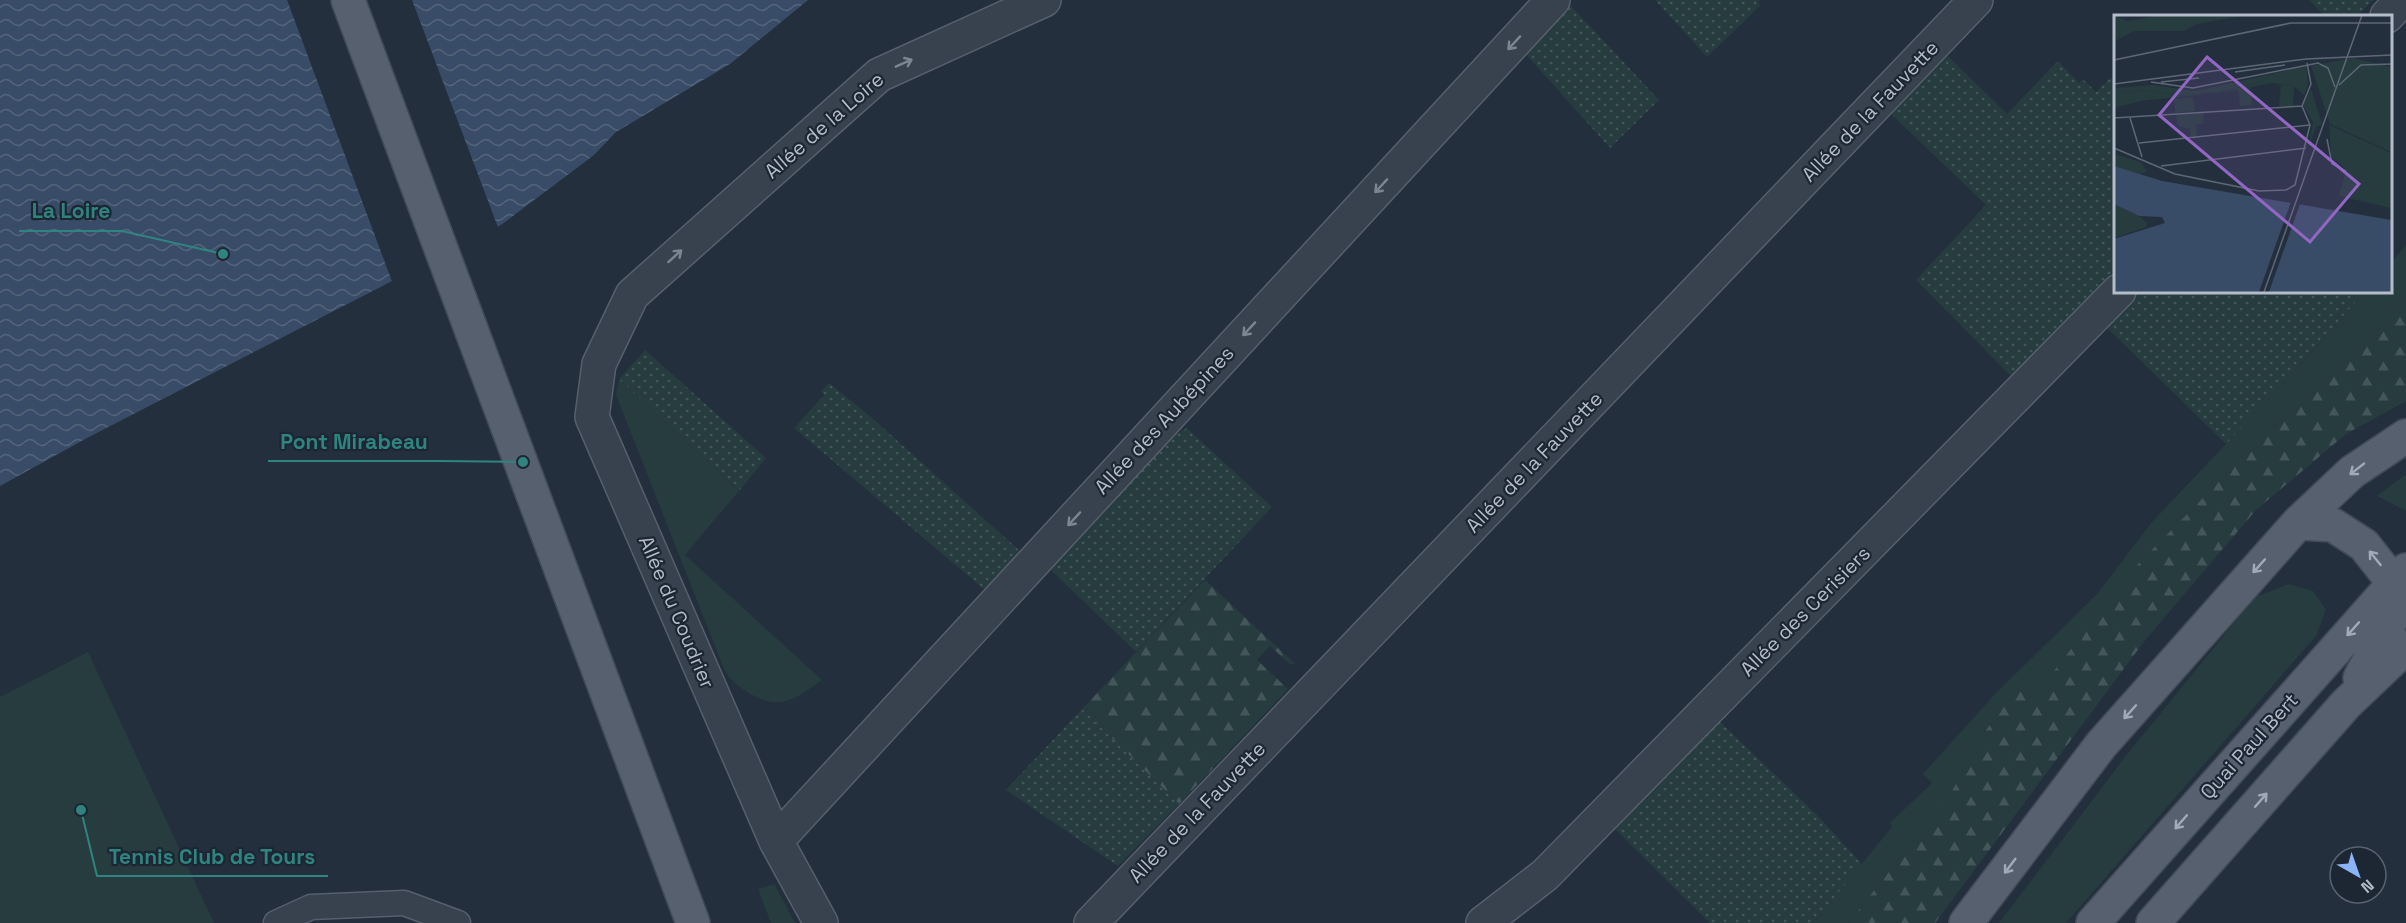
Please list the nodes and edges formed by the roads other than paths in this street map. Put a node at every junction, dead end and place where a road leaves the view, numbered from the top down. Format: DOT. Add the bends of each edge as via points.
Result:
graph roads {
  1 [pos="348,0"];
  2 [pos="1044,0"];
  3 [pos="1553,0"];
  4 [pos="1976,0"];
  5 [pos="2403,0"];
  6 [pos="2388,15"];
  7 [pos="2119,292"];
  8 [pos="632,295"];
  9 [pos="2406,436"];
  10 [pos="2298,523"];
  11 [pos="2399,578"];
  12 [pos="2406,647"];
  13 [pos="2346,704"];
  14 [pos="776,841"];
  15 [pos="276,923"];
  16 [pos="458,923"];
  17 [pos="693,923"];
  18 [pos="821,923"];
  19 [pos="1091,923"];
  20 [pos="1483,923"];
  21 [pos="1966,923"];
  22 [pos="2093,923"];
  23 [pos="2153,923"];
  1 -- 17 [label="main road"];
  8 -- 2 [label="street, Allée de la Loire, one-way" via="879,75"];
  3 -- 14 [label="street, Allée des Aubépines, one-way"];
  4 -- 19 [label="street, Allée de la Fauvette"];
  5 -- 6 [label="street"];
  7 -- 20 [label="street, Allée des Cerisiers" via="1545,875"];
  8 -- 14 [label="street, Allée du Coudrier" via="599,364 592,417"];
  9 -- 10 [label="main road, one-way" via="2352,472"];
  11 -- 10 [label="main road, one-way" via="2390,578 2364,545 2333,525"];
  10 -- 21 [label="main road, one-way" via="2101,745"];
  11 -- 13 [label="main road" via="2395,612"];
  11 -- 22 [label="main road, Quai Paul Bert, one-way"];
  12 -- 13 [label="main road"];
  23 -- 13 [label="main road, one-way"];
  14 -- 18 [label="street, Allée du Coudrier"];
  15 -- 16 [label="lane" via="310,907 404,903"];
}
